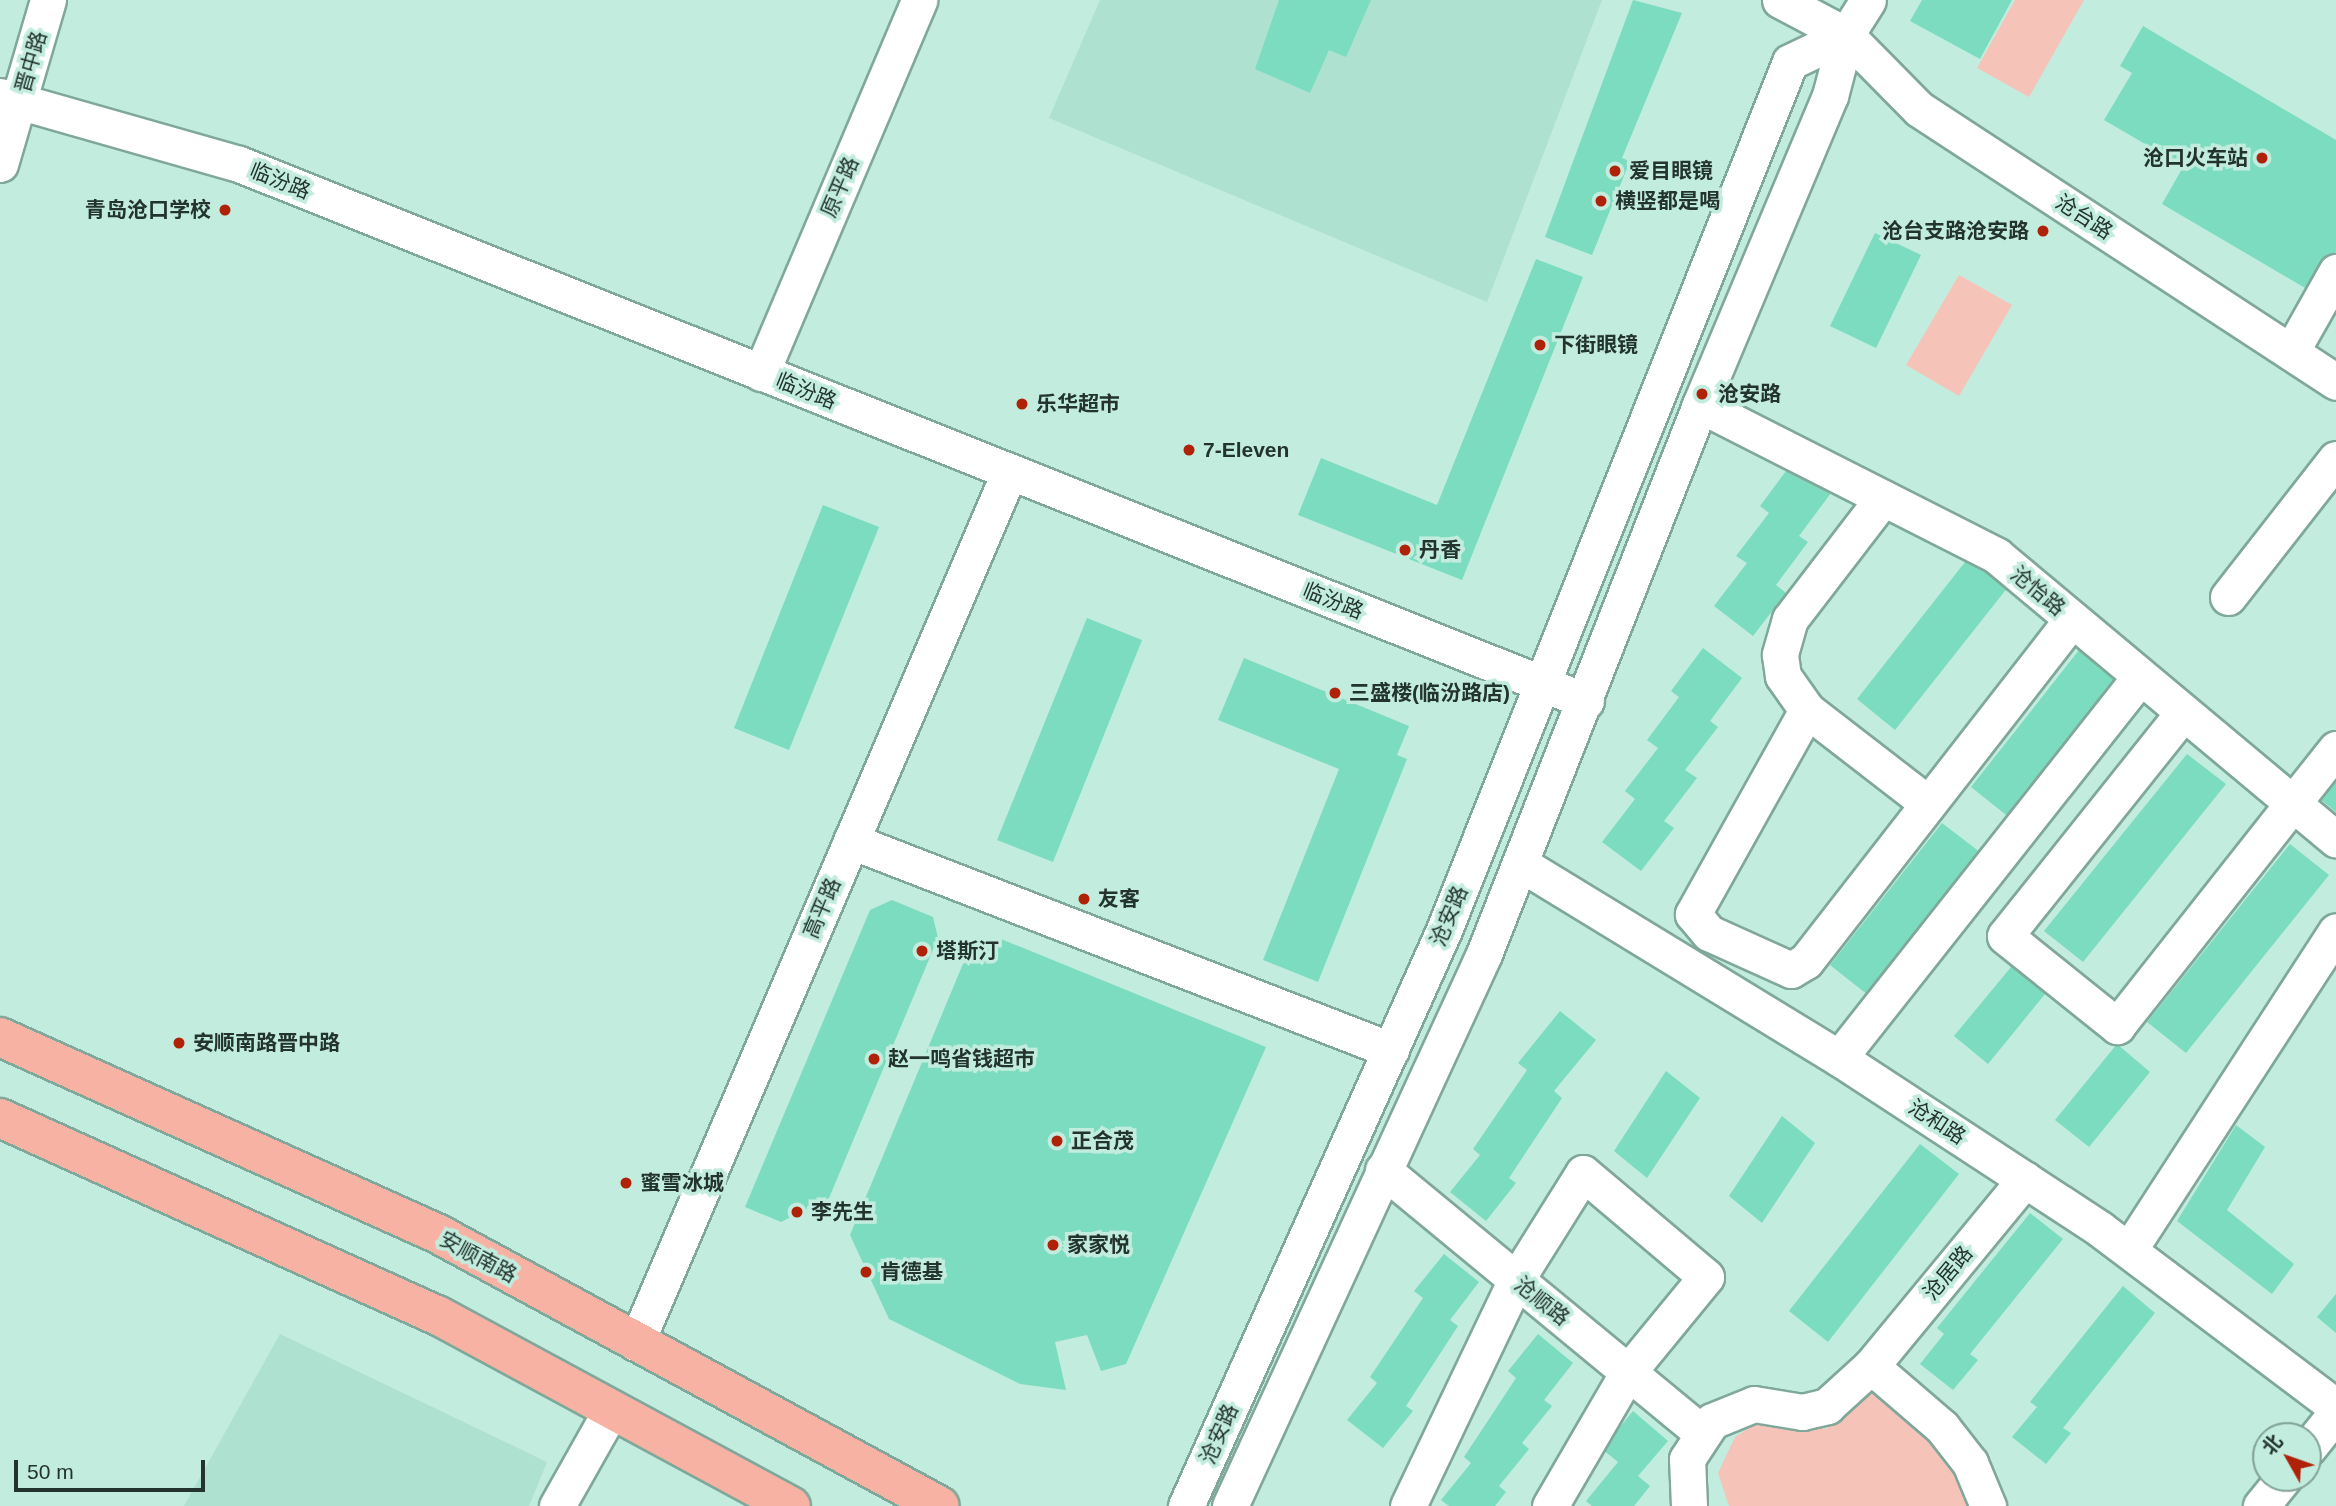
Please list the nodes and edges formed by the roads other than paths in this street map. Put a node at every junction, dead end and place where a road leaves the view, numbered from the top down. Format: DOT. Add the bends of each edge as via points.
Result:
graph roads {
  1 [pos="48,0"];
  2 [pos="919,0"];
  3 [pos="1780,0"];
  4 [pos="1868,0"];
  5 [pos="1846,35"];
  6 [pos="6,102"];
  7 [pos="0,163"];
  8 [pos="2336,272"];
  9 [pos="2291,352"];
  10 [pos="761,373"];
  11 [pos="2336,382"];
  12 [pos="1700,405"];
  13 [pos="2336,460"];
  14 [pos="1009,473"];
  15 [pos="1883,498"];
  16 [pos="2228,597"];
  17 [pos="2072,619"];
  18 [pos="2140,677"];
  19 [pos="1546,685"];
  20 [pos="1586,701"];
  21 [pos="1807,710"];
  22 [pos="2183,713"];
  23 [pos="2336,749"];
  24 [pos="1926,802"];
  25 [pos="2296,806"];
  26 [pos="2336,839"];
  27 [pos="851,841"];
  28 [pos="1521,864"];
  29 [pos="2336,931"];
  30 [pos="0,1037"];
  31 [pos="1391,1050"];
  32 [pos="1839,1058"];
  33 [pos="0,1118"];
  34 [pos="1383,1170"];
  35 [pos="2025,1180"];
  36 [pos="2129,1250"];
  37 [pos="1516,1280"];
  38 [pos="636,1343"];
  39 [pos="1871,1366"];
  40 [pos="1628,1372"];
  41 [pos="2336,1407"];
  42 [pos="611,1410"];
  43 [pos="2336,1413"];
  44 [pos="2322,1430"];
  45 [pos="1701,1432"];
  46 [pos="2272,1492"];
  47 [pos="1184,1500"];
  48 [pos="1419,1502"];
  49 [pos="557,1506"];
  50 [pos="791,1506"];
  51 [pos="940,1506"];
  52 [pos="1230,1506"];
  53 [pos="1550,1506"];
  54 [pos="1689,1506"];
  55 [pos="1988,1506"];
  56 [pos="2261,1506"];
  1 -- 6 [label="street, 晋中路"];
  2 -- 10 [label="street, 原平路"];
  3 -- 5 [label="street, 沧台路"];
  4 -- 5 [label="street, 沧安路"];
  5 -- 9 [label="street, 沧台路" via="1919,109"];
  5 -- 12 [label="street, 沧安路" via="1830,96"];
  5 -- 19 [label="street, 沧安路" via="1790,62 1663,369"];
  6 -- 7 [label="street, 晋中路"];
  6 -- 10 [label="street, 临汾路" via="239,164"];
  8 -- 9 [label="street"];
  9 -- 11 [label="street, 沧台路"];
  10 -- 14 [label="street, 临汾路"];
  12 -- 15 [label="street, 沧怡路"];
  12 -- 20 [label="street, 沧安路"];
  13 -- 16 [label="street"];
  14 -- 19 [label="street, 临汾路"];
  14 -- 27 [label="street, 高平路"];
  15 -- 17 [label="street, 沧怡路" via="1997,556"];
  15 -- 21 [label="street" via="1782,635 1783,676"];
  17 -- 18 [label="street, 沧怡路"];
  17 -- 24 [label="street"];
  18 -- 22 [label="street, 沧怡路"];
  18 -- 32 [label="street"];
  19 -- 20 [label="street, 临汾路"];
  19 -- 31 [label="street, 沧安路"];
  20 -- 28 [label="street, 沧安路"];
  21 -- 24 [label="street"];
  21 -- 24 [label="street" via="1695,904 1693,914 1709,933 1783,969 1799,967"];
  22 -- 25 [label="street, 沧怡路"];
  22 -- 25 [label="street" via="2005,936 2117,1026"];
  23 -- 25 [label="street"];
  25 -- 26 [label="street, 沧怡路"];
  27 -- 31 [label="street"];
  27 -- 38 [label="street, 高平路"];
  28 -- 32 [label="street, 沧和路"];
  28 -- 34 [label="street, 沧安路"];
  29 -- 36 [label="street"];
  30 -- 38 [label="main road, 安顺南路" via="442,1237"];
  31 -- 47 [label="street, 沧安路"];
  32 -- 35 [label="street, 沧和路"];
  33 -- 42 [label="main road" via="439,1316"];
  34 -- 37 [label="street, 沧顺路"];
  34 -- 52 [label="street, 沧安路"];
  35 -- 36 [label="street, 沧和路"];
  35 -- 39 [label="street, 沧居路"];
  36 -- 41 [label="street, 沧和路"];
  37 -- 40 [label="street, 沧顺路"];
  37 -- 40 [label="street" via="1583,1173 1706,1277"];
  37 -- 48 [label="street"];
  38 -- 51 [label="main road, 安顺南路"];
  39 -- 45 [label="street" via="1827,1406 1802,1412 1739,1407"];
  39 -- 55 [label="street" via="1942,1427 1970,1463"];
  40 -- 45 [label="street, 沧顺路"];
  40 -- 53 [label="street"];
  42 -- 49 [label="street"];
  42 -- 50 [label="main road"];
  43 -- 44 [label="street"];
  45 -- 54 [label="street" via="1687,1460"];
  46 -- 56 [label="street"];
}
